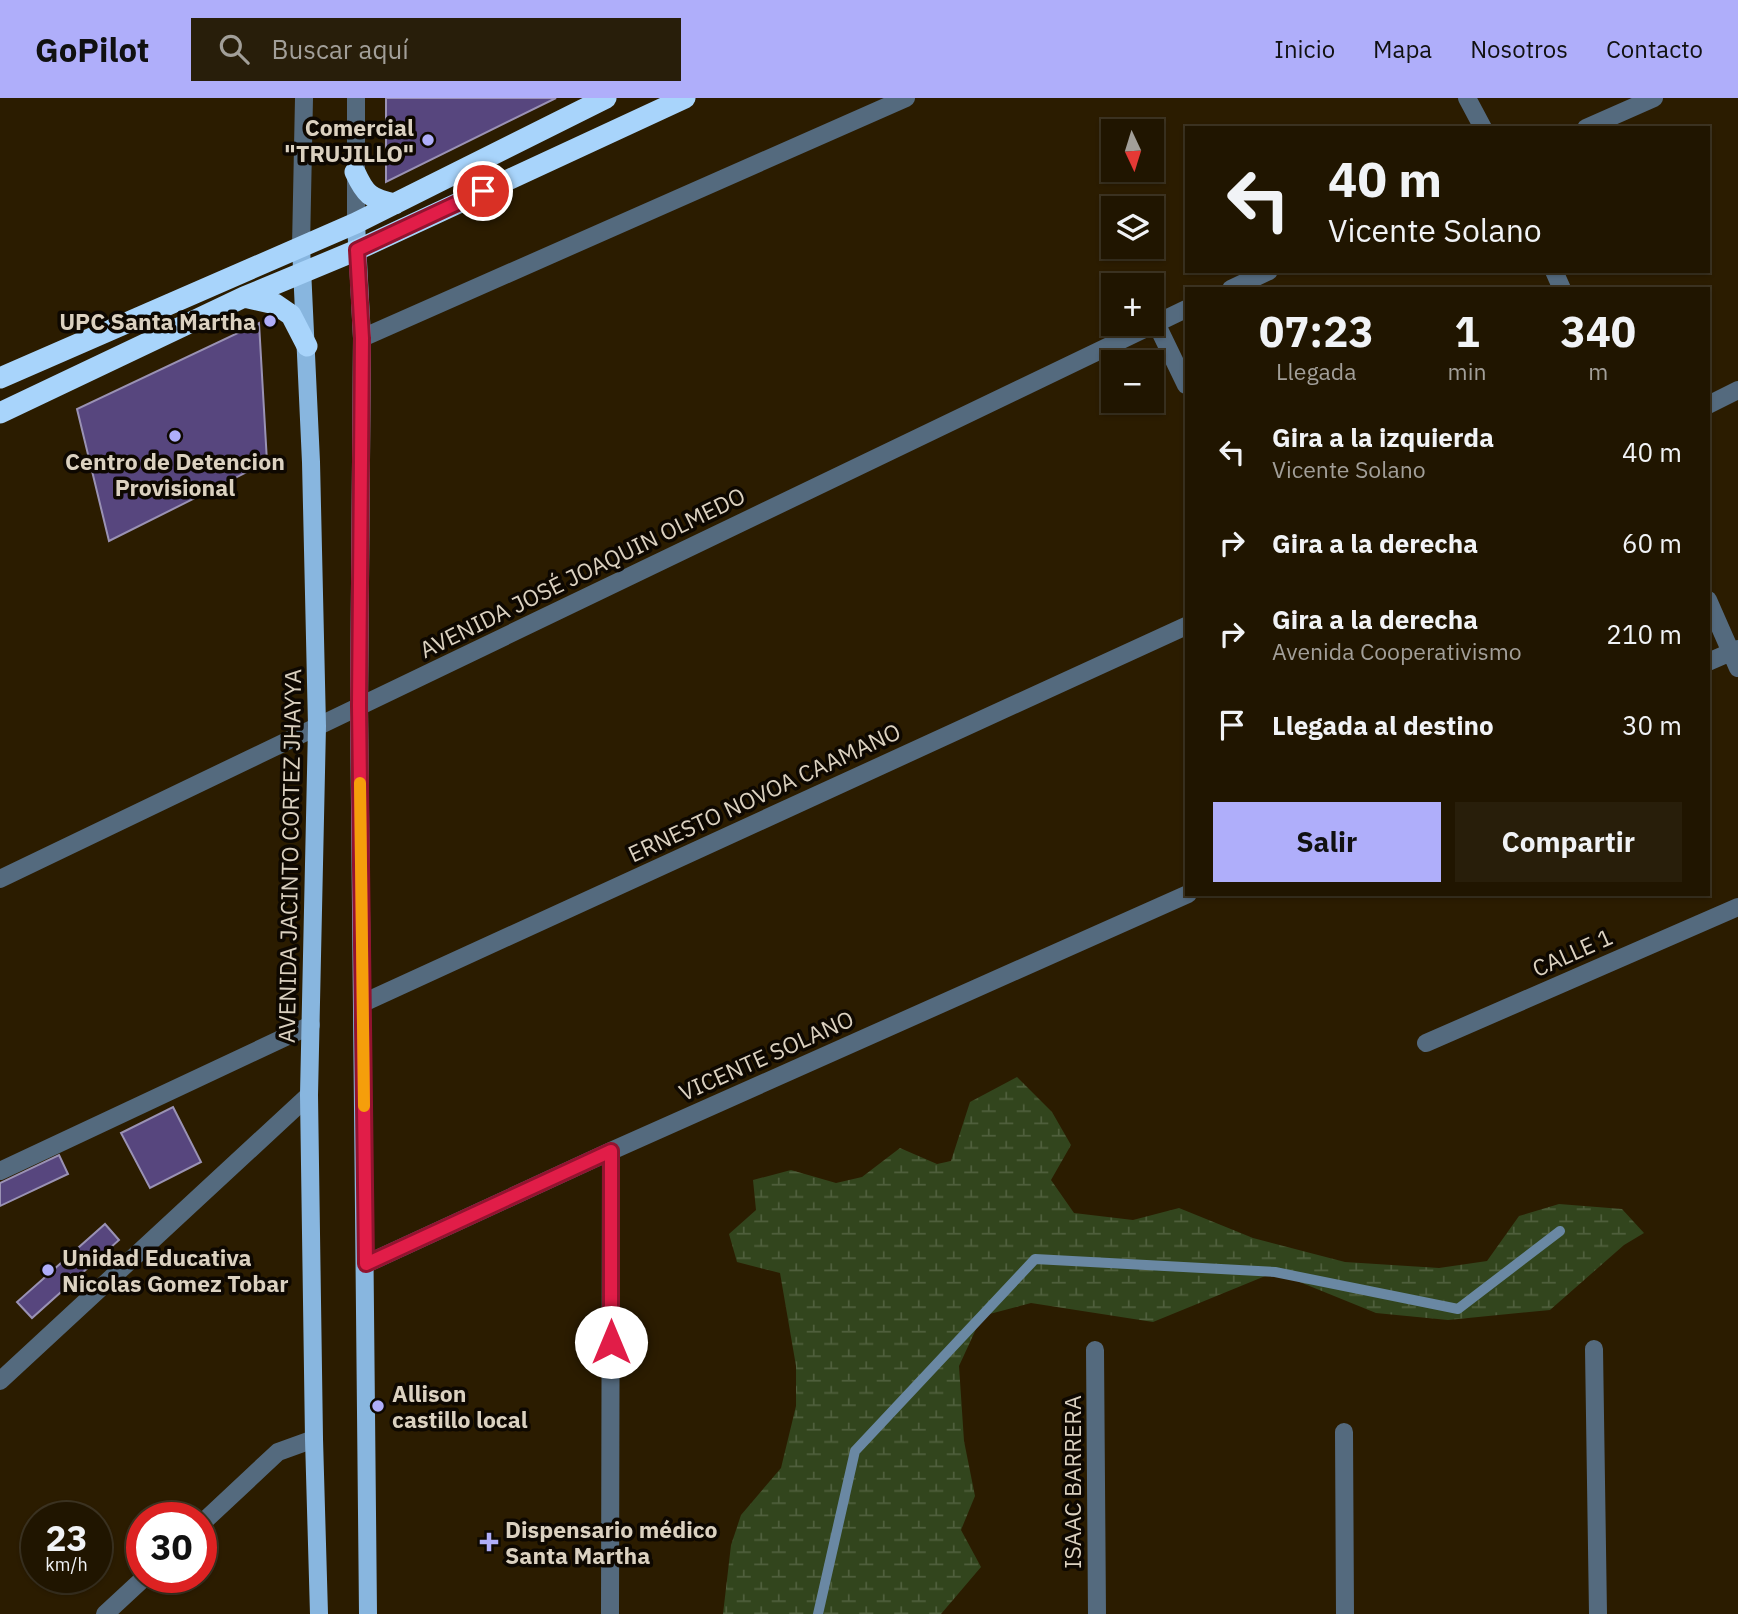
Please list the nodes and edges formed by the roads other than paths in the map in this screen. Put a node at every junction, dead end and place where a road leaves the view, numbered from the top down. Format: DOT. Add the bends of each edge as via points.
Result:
graph roads {
  1 [pos="304,98"];
  2 [pos="356,98"];
  3 [pos="606,98"];
  4 [pos="685,98"];
  5 [pos="906,98"];
  6 [pos="1467,98"];
  7 [pos="1654,98"];
  8 [pos="1482,126"];
  9 [pos="1591,126"];
  10 [pos="355,172"];
  11 [pos="395,204"];
  12 [pos="356,223"];
  13 [pos="301,247"];
  14 [pos="357,250"];
  15 [pos="302,273"];
  16 [pos="1265,273"];
  17 [pos="1235,287"];
  18 [pos="244,297"];
  19 [pos="1185,309"];
  20 [pos="1164,319"];
  21 [pos="1129,336"];
  22 [pos="1162,336"];
  23 [pos="362,338"];
  24 [pos="307,346"];
  25 [pos="1,377"];
  26 [pos="1185,383"];
  27 [pos="1738,390"];
  28 [pos="1710,404"];
  29 [pos="0,413"];
  30 [pos="1710,604"];
  31 [pos="1185,626"];
  32 [pos="1736,656"];
  33 [pos="1710,662"];
  34 [pos="359,706"];
  35 [pos="317,726"];
  36 [pos="0,879"];
  37 [pos="1185,895"];
  38 [pos="1738,907"];
  39 [pos="363,1003"];
  40 [pos="311,1025"];
  41 [pos="1426,1043"];
  42 [pos="309,1095"];
  43 [pos="611,1151"];
  44 [pos="0,1171"];
  45 [pos="366,1264"];
  46 [pos="1594,1349"];
  47 [pos="1095,1350"];
  48 [pos="0,1381"];
  49 [pos="1344,1432"];
  50 [pos="314,1439"];
  51 [pos="217,1509"];
  52 [pos="128,1593"];
  53 [pos="105,1614"];
  54 [pos="319,1614"];
  55 [pos="368,1614"];
  56 [pos="610,1614"];
  57 [pos="1097,1614"];
  58 [pos="1345,1614"];
  59 [pos="1598,1614"];
  1 -- 13 [label="street, AVENIDA JACINTO CORTEZ JHAYYA"];
  2 -- 10 [label="street"];
  3 -- 11 [label="highway"];
  4 -- 14 [label="highway"];
  5 -- 23 [label="street"];
  6 -- 8 [label="street"];
  7 -- 9 [label="street"];
  10 -- 11 [label="highway" via="368,195"];
  10 -- 12 [label="street"];
  11 -- 12 [label="highway"];
  12 -- 13 [label="highway"];
  12 -- 14 [label="main road"];
  13 -- 15 [label="main road, AVENIDA JACINTO CORTEZ JHAYYA"];
  13 -- 25 [label="highway"];
  14 -- 15 [label="highway"];
  14 -- 23 [label="main road"];
  15 -- 18 [label="highway"];
  15 -- 24 [label="main road, AVENIDA JACINTO CORTEZ JHAYYA"];
  16 -- 17 [label="street"];
  18 -- 24 [label="highway" via="275,304 291,315"];
  18 -- 29 [label="highway"];
  19 -- 20 [label="street, AVENIDA JOSÉ JOAQUIN OLMEDO"];
  21 -- 34 [label="street, AVENIDA JOSÉ JOAQUIN OLMEDO"];
  22 -- 26 [label="street"];
  23 -- 34 [label="main road"];
  24 -- 35 [label="main road, AVENIDA JACINTO CORTEZ JHAYYA"];
  27 -- 28 [label="street"];
  30 -- 32 [label="street"];
  31 -- 39 [label="street, ERNESTO NOVOA CAAMANO"];
  32 -- 33 [label="street"];
  34 -- 35 [label="street, AVENIDA JOSÉ JOAQUIN OLMEDO"];
  34 -- 39 [label="main road"];
  35 -- 36 [label="street, AVENIDA JOSÉ JOAQUIN OLMEDO"];
  35 -- 40 [label="main road, AVENIDA JACINTO CORTEZ JHAYYA"];
  37 -- 43 [label="street, VICENTE SOLANO"];
  38 -- 41 [label="street, CALLE 1"];
  39 -- 45 [label="main road"];
  40 -- 42 [label="main road, AVENIDA JACINTO CORTEZ JHAYYA"];
  40 -- 44 [label="street"];
  42 -- 48 [label="street"];
  42 -- 50 [label="main road, AVENIDA JACINTO CORTEZ JHAYYA"];
  43 -- 45 [label="street, VICENTE SOLANO"];
  43 -- 56 [label="street"];
  45 -- 55 [label="main road"];
  46 -- 59 [label="street"];
  47 -- 57 [label="street, ISAAC BARRERA"];
  49 -- 58 [label="street"];
  50 -- 51 [label="street" via="278,1452"];
  50 -- 54 [label="main road, AVENIDA JACINTO CORTEZ JHAYYA"];
  52 -- 53 [label="street"];
}
